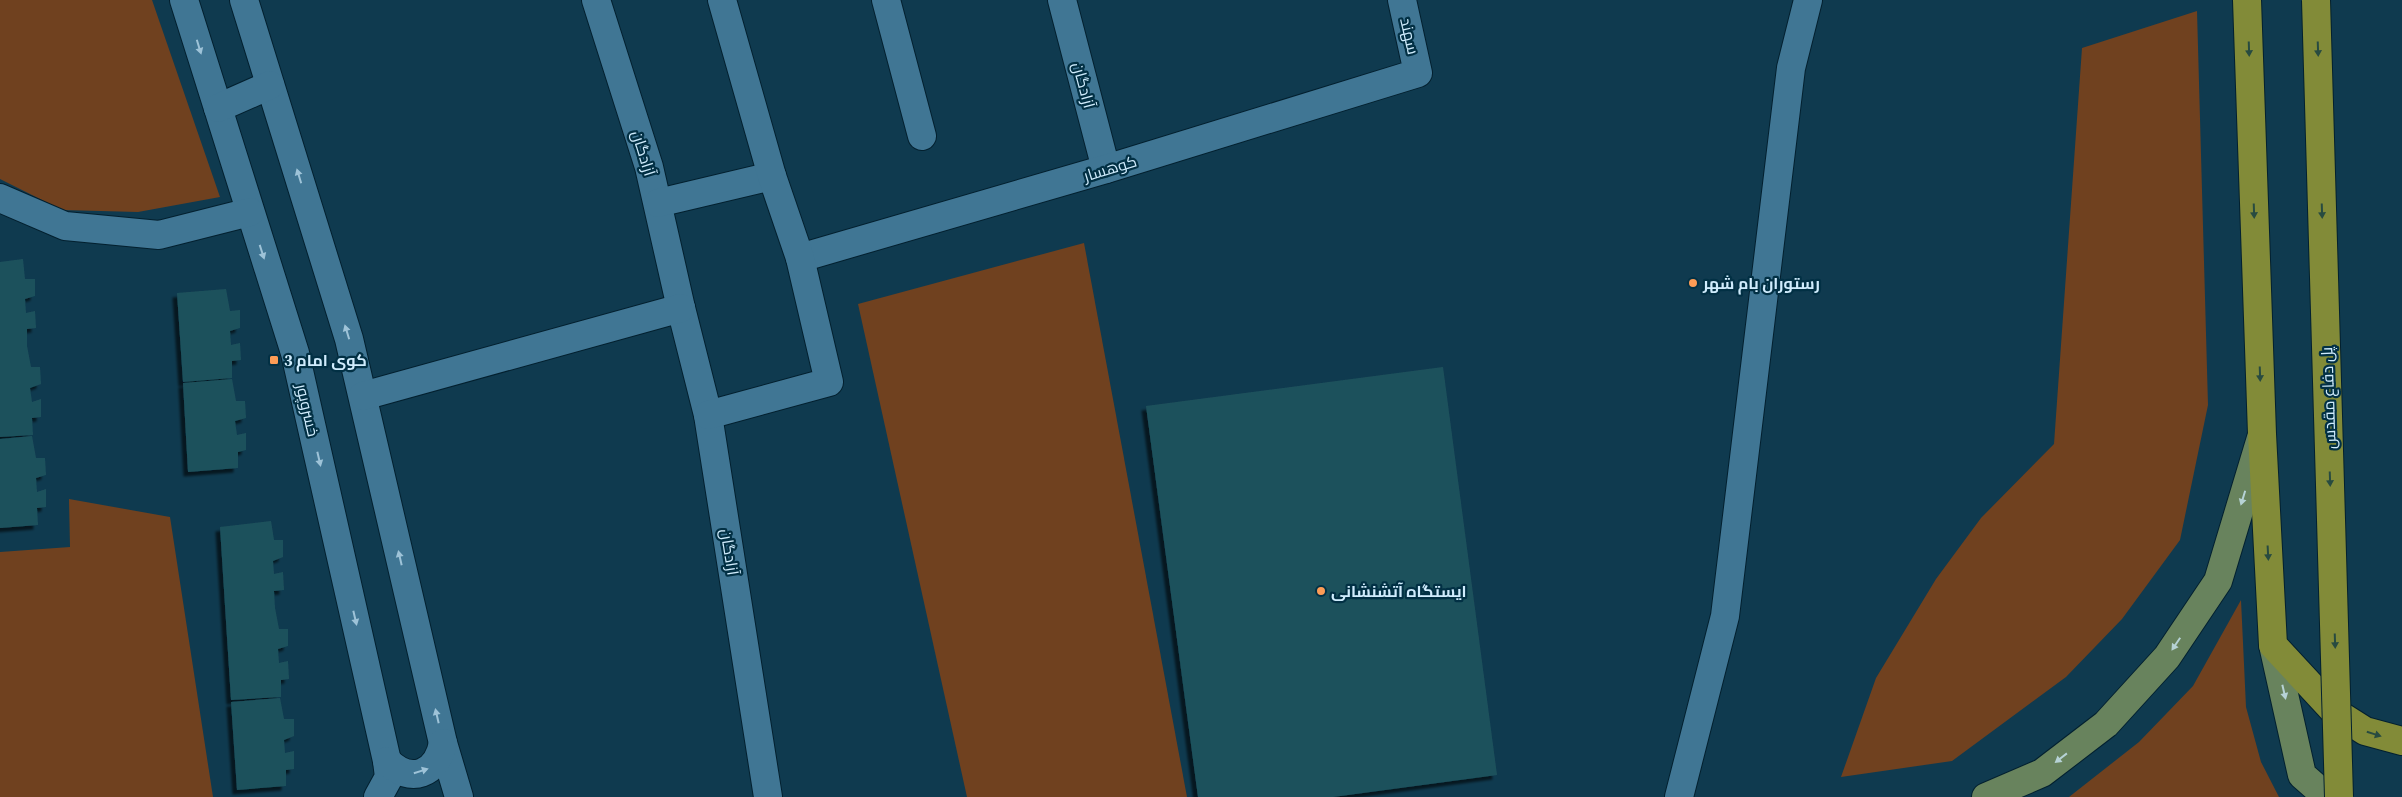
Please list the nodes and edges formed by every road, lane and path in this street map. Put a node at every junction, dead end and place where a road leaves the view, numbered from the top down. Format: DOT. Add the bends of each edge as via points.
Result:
graph roads {
  1 [pos="184,0"];
  2 [pos="244,0"];
  3 [pos="596,0"];
  4 [pos="722,0"];
  5 [pos="886,0"];
  6 [pos="1062,0"];
  7 [pos="1402,0"];
  8 [pos="1808,0"];
  9 [pos="2247,0"];
  10 [pos="2316,0"];
  11 [pos="1418,73"];
  12 [pos="270,85"];
  13 [pos="218,108"];
  14 [pos="922,136"];
  15 [pos="1106,169"];
  16 [pos="772,176"];
  17 [pos="0,198"];
  18 [pos="658,203"];
  19 [pos="250,212"];
  20 [pos="800,258"];
  21 [pos="681,308"];
  22 [pos="363,396"];
  23 [pos="708,416"];
  24 [pos="2262,434"];
  25 [pos="2273,645"];
  26 [pos="2402,741"];
  27 [pos="443,743"];
  28 [pos="387,761"];
  29 [pos="378,797"];
  30 [pos="459,797"];
  31 [pos="768,797"];
  32 [pos="1679,797"];
  33 [pos="1986,797"];
  34 [pos="2327,797"];
  35 [pos="2339,797"];
  1 -- 13 [label="street, خسروپور, one-way"];
  2 -- 12 [label="street"];
  3 -- 18 [label="street, آزادگان"];
  4 -- 16 [label="street"];
  5 -- 14 [label="street"];
  6 -- 15 [label="street, آزادگان"];
  7 -- 11 [label="street, سهند"];
  8 -- 32 [label="street" via="1791,68 1725,616"];
  9 -- 24 [label="highway, one-way"];
  10 -- 35 [label="highway, پل دفاع مقدس, one-way, bridge"];
  11 -- 15 [label="street, کوهسار"];
  12 -- 13 [label="street"];
  22 -- 12 [label="street, one-way" via="350,339"];
  13 -- 19 [label="street, خسروپور"];
  15 -- 20 [label="street, کوهسار"];
  16 -- 18 [label="street"];
  16 -- 20 [label="street"];
  17 -- 19 [label="street" via="65,226 159,235"];
  18 -- 21 [label="street, آزادگان"];
  19 -- 28 [label="street, خسروپور, one-way" via="295,354"];
  20 -- 23 [label="street" via="829,382"];
  21 -- 22 [label="street"];
  21 -- 23 [label="street, آزادگان"];
  27 -- 22 [label="street, one-way"];
  23 -- 31 [label="street, آزادگان"];
  24 -- 25 [label="highway, one-way"];
  24 -- 33 [label="main road, one-way" via="2218,581 2167,657 2106,724 2042,773"];
  25 -- 26 [label="highway, one-way" via="2335,712 2365,731"];
  25 -- 34 [label="main road, one-way" via="2302,775"];
  28 -- 27 [label="street, one-way" via="405,774 427,771 436,764"];
  27 -- 30 [label="street"];
  28 -- 29 [label="street, خسروپور" via="389,777"];
}
